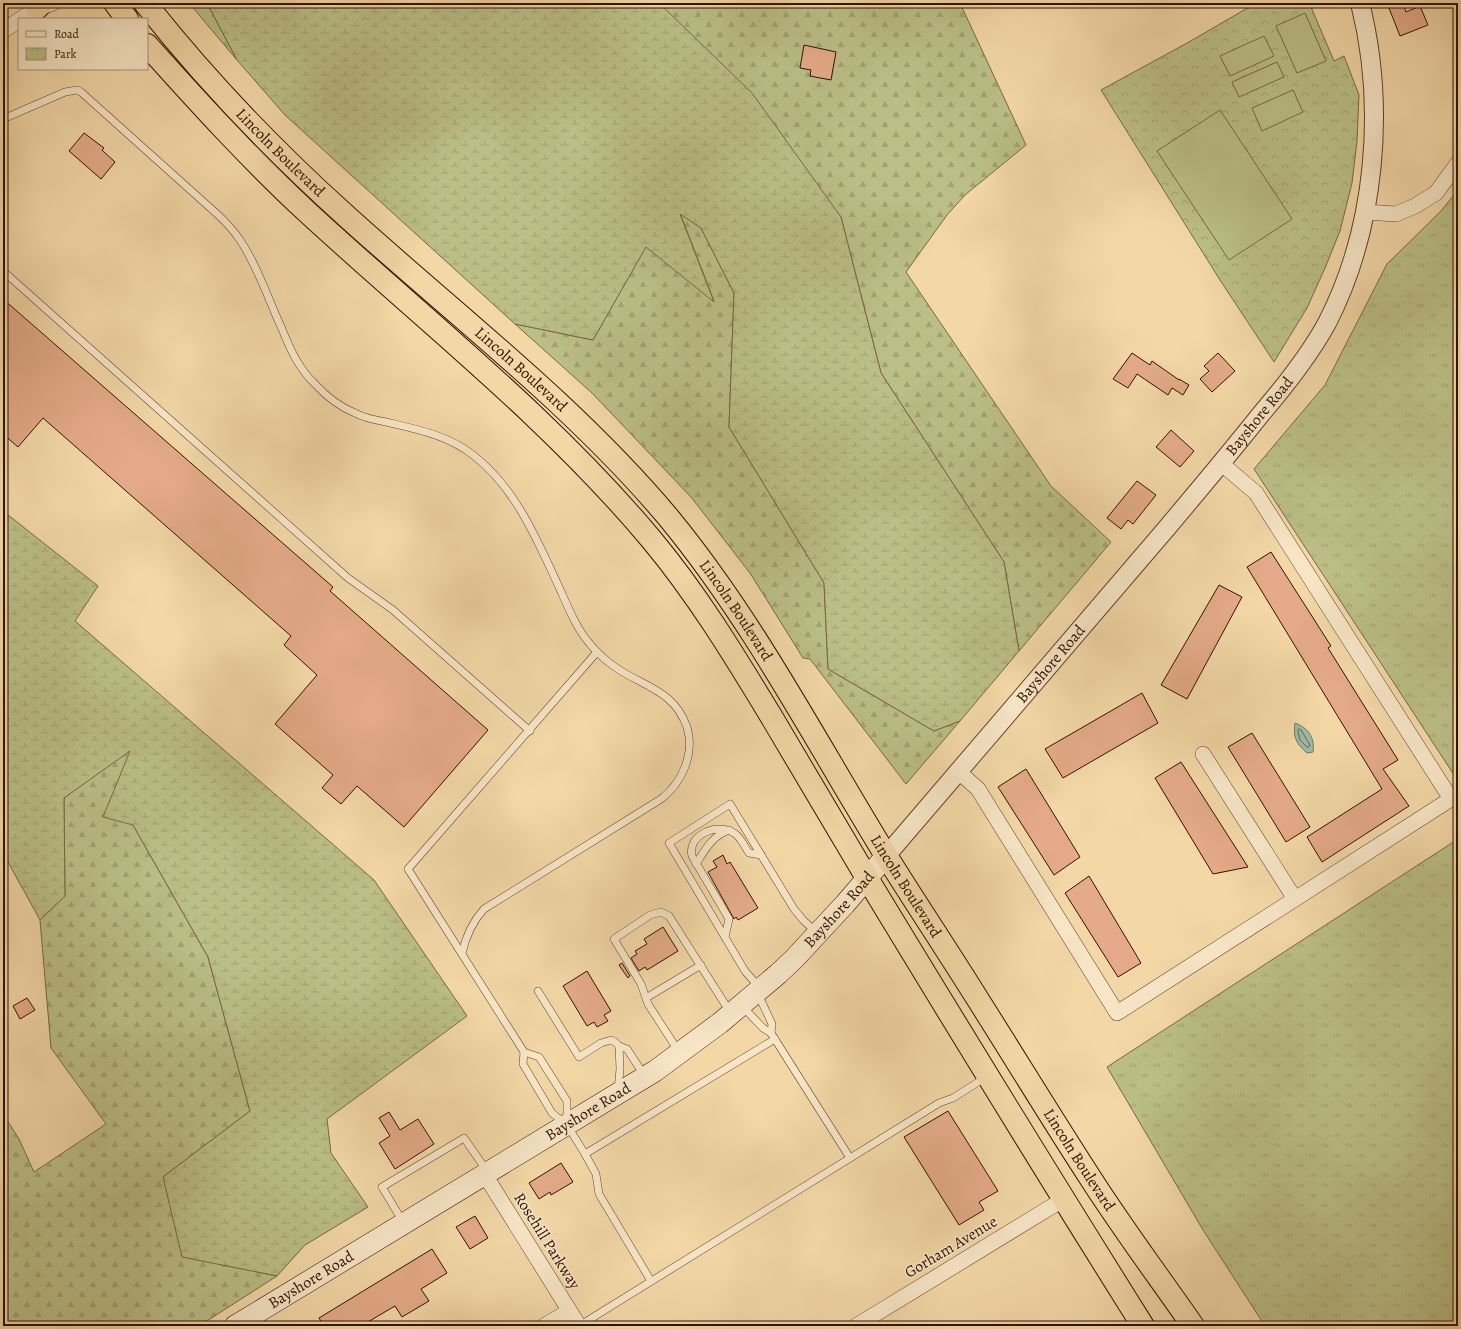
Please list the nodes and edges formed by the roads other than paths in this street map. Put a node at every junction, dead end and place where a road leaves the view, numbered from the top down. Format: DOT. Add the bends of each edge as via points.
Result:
graph roads {
  1 [pos="115,3"];
  2 [pos="145,3"];
  3 [pos="1360,3"];
  4 [pos="34,11"];
  5 [pos="23,18"];
  6 [pos="126,18"];
  7 [pos="18,21"];
  8 [pos="3,31"];
  9 [pos="148,46"];
  10 [pos="3,119"];
  11 [pos="1458,163"];
  12 [pos="1365,212"];
  13 [pos="3,271"];
  14 [pos="1222,464"];
  15 [pos="597,652"];
  16 [pos="530,731"];
  17 [pos="1203,754"];
  18 [pos="959,772"];
  19 [pos="729,830"];
  20 [pos="761,855"];
  21 [pos="886,856"];
  22 [pos="696,864"];
  23 [pos="867,878"];
  24 [pos="1295,899"];
  25 [pos="818,934"];
  26 [pos="725,937"];
  27 [pos="462,953"];
  28 [pos="701,965"];
  29 [pos="538,991"];
  30 [pos="646,998"];
  31 [pos="748,1000"];
  32 [pos="773,1036"];
  33 [pos="619,1046"];
  34 [pos="524,1052"];
  35 [pos="680,1054"];
  36 [pos="989,1076"];
  37 [pos="645,1077"];
  38 [pos="617,1094"];
  39 [pos="567,1124"];
  40 [pos="585,1154"];
  41 [pos="850,1158"];
  42 [pos="487,1174"];
  43 [pos="1064,1199"];
  44 [pos="403,1223"];
  45 [pos="652,1281"];
  46 [pos="569,1310"];
  47 [pos="235,1326"];
  48 [pos="544,1326"];
  49 [pos="579,1326"];
  50 [pos="856,1326"];
  51 [pos="1143,1326"];
  52 [pos="1193,1326"];
  1 -- 6 [label="highway"];
  2 -- 21 [label="highway, Lincoln Boulevard" via="220,93 284,158 352,222 532,378 607,451 664,513 723,589 748,627"];
  3 -- 12 [label="street, Bayshore Road" via="1373,79 1371,173"];
  4 -- 5 [label="street"];
  7 -- 8 [label="street"];
  9 -- 23 [label="highway, Lincoln Boulevard" via="198,103 281,187 544,424 651,539 718,629"];
  10 -- 15 [label="lane" via="65,92 81,92 224,221 240,239 293,354 307,375 320,388 354,413 452,441 472,454 494,475 528,522 574,620"];
  11 -- 12 [label="street" via="1436,193 1415,206 1396,214"];
  12 -- 14 [label="street, Bayshore Road" via="1346,276 1326,323 1291,377"];
  13 -- 16 [label="lane" via="348,578 393,610"];
  14 -- 18 [label="street, Bayshore Road"];
  14 -- 24 [label="street" via="1256,492 1451,799"];
  15 -- 16 [label="lane"];
  15 -- 27 [label="lane" via="620,670 662,693 675,706 683,717 689,739 686,767 677,784 661,799 484,909 470,928"];
  16 -- 27 [label="lane" via="408,869"];
  17 -- 24 [label="street"];
  18 -- 21 [label="street, Bayshore Road"];
  18 -- 24 [label="street" via="978,789 1118,1013"];
  19 -- 20 [label="lane" via="738,836 749,853"];
  19 -- 22 [label="lane" via="715,837"];
  19 -- 22 [label="lane" via="714,829 696,839 691,851"];
  20 -- 25 [label="lane" via="794,909"];
  20 -- 26 [label="lane" via="730,804 669,843"];
  21 -- 23 [label="main road, Bayshore Road"];
  21 -- 52 [label="highway, Lincoln Boulevard" via="1092,1180"];
  22 -- 26 [label="lane" via="729,919"];
  23 -- 25 [label="main road, Bayshore Road"];
  23 -- 36 [label="highway, Lincoln Boulevard"];
  25 -- 31 [label="main road, Bayshore Road"];
  26 -- 31 [label="lane" via="745,971"];
  27 -- 34 [label="lane"];
  28 -- 30 [label="lane"];
  28 -- 30 [label="lane" via="669,916 661,912 650,915 614,939 641,984"];
  28 -- 31 [label="lane"];
  29 -- 33 [label="lane" via="579,1057 606,1041 611,1040"];
  30 -- 35 [label="lane"];
  31 -- 32 [label="lane" via="763,1028"];
  31 -- 32 [label="lane" via="772,1024"];
  31 -- 35 [label="main road, Bayshore Road"];
  32 -- 40 [label="lane"];
  32 -- 41 [label="lane"];
  33 -- 37 [label="lane" via="627,1049"];
  33 -- 38 [label="lane"];
  34 -- 39 [label="lane" via="523,1064 552,1113"];
  34 -- 39 [label="lane" via="539,1057 567,1101"];
  35 -- 37 [label="main road, Bayshore Road"];
  36 -- 41 [label="lane" via="953,1098 939,1103"];
  36 -- 43 [label="highway, Lincoln Boulevard"];
  37 -- 38 [label="main road, Bayshore Road"];
  38 -- 39 [label="main road, Bayshore Road"];
  39 -- 40 [label="lane"];
  39 -- 42 [label="main road, Bayshore Road"];
  40 -- 45 [label="lane" via="596,1174 599,1194"];
  41 -- 45 [label="lane"];
  42 -- 44 [label="main road, Bayshore Road"];
  42 -- 44 [label="lane" via="464,1138 382,1188"];
  42 -- 46 [label="street, Rosehill Parkway"];
  43 -- 50 [label="street, Gorham Avenue"];
  43 -- 51 [label="highway, Lincoln Boulevard"];
  44 -- 47 [label="main road, Bayshore Road"];
  45 -- 49 [label="lane"];
  46 -- 48 [label="street"];
  46 -- 49 [label="street, Rosehill Parkway"];
}
